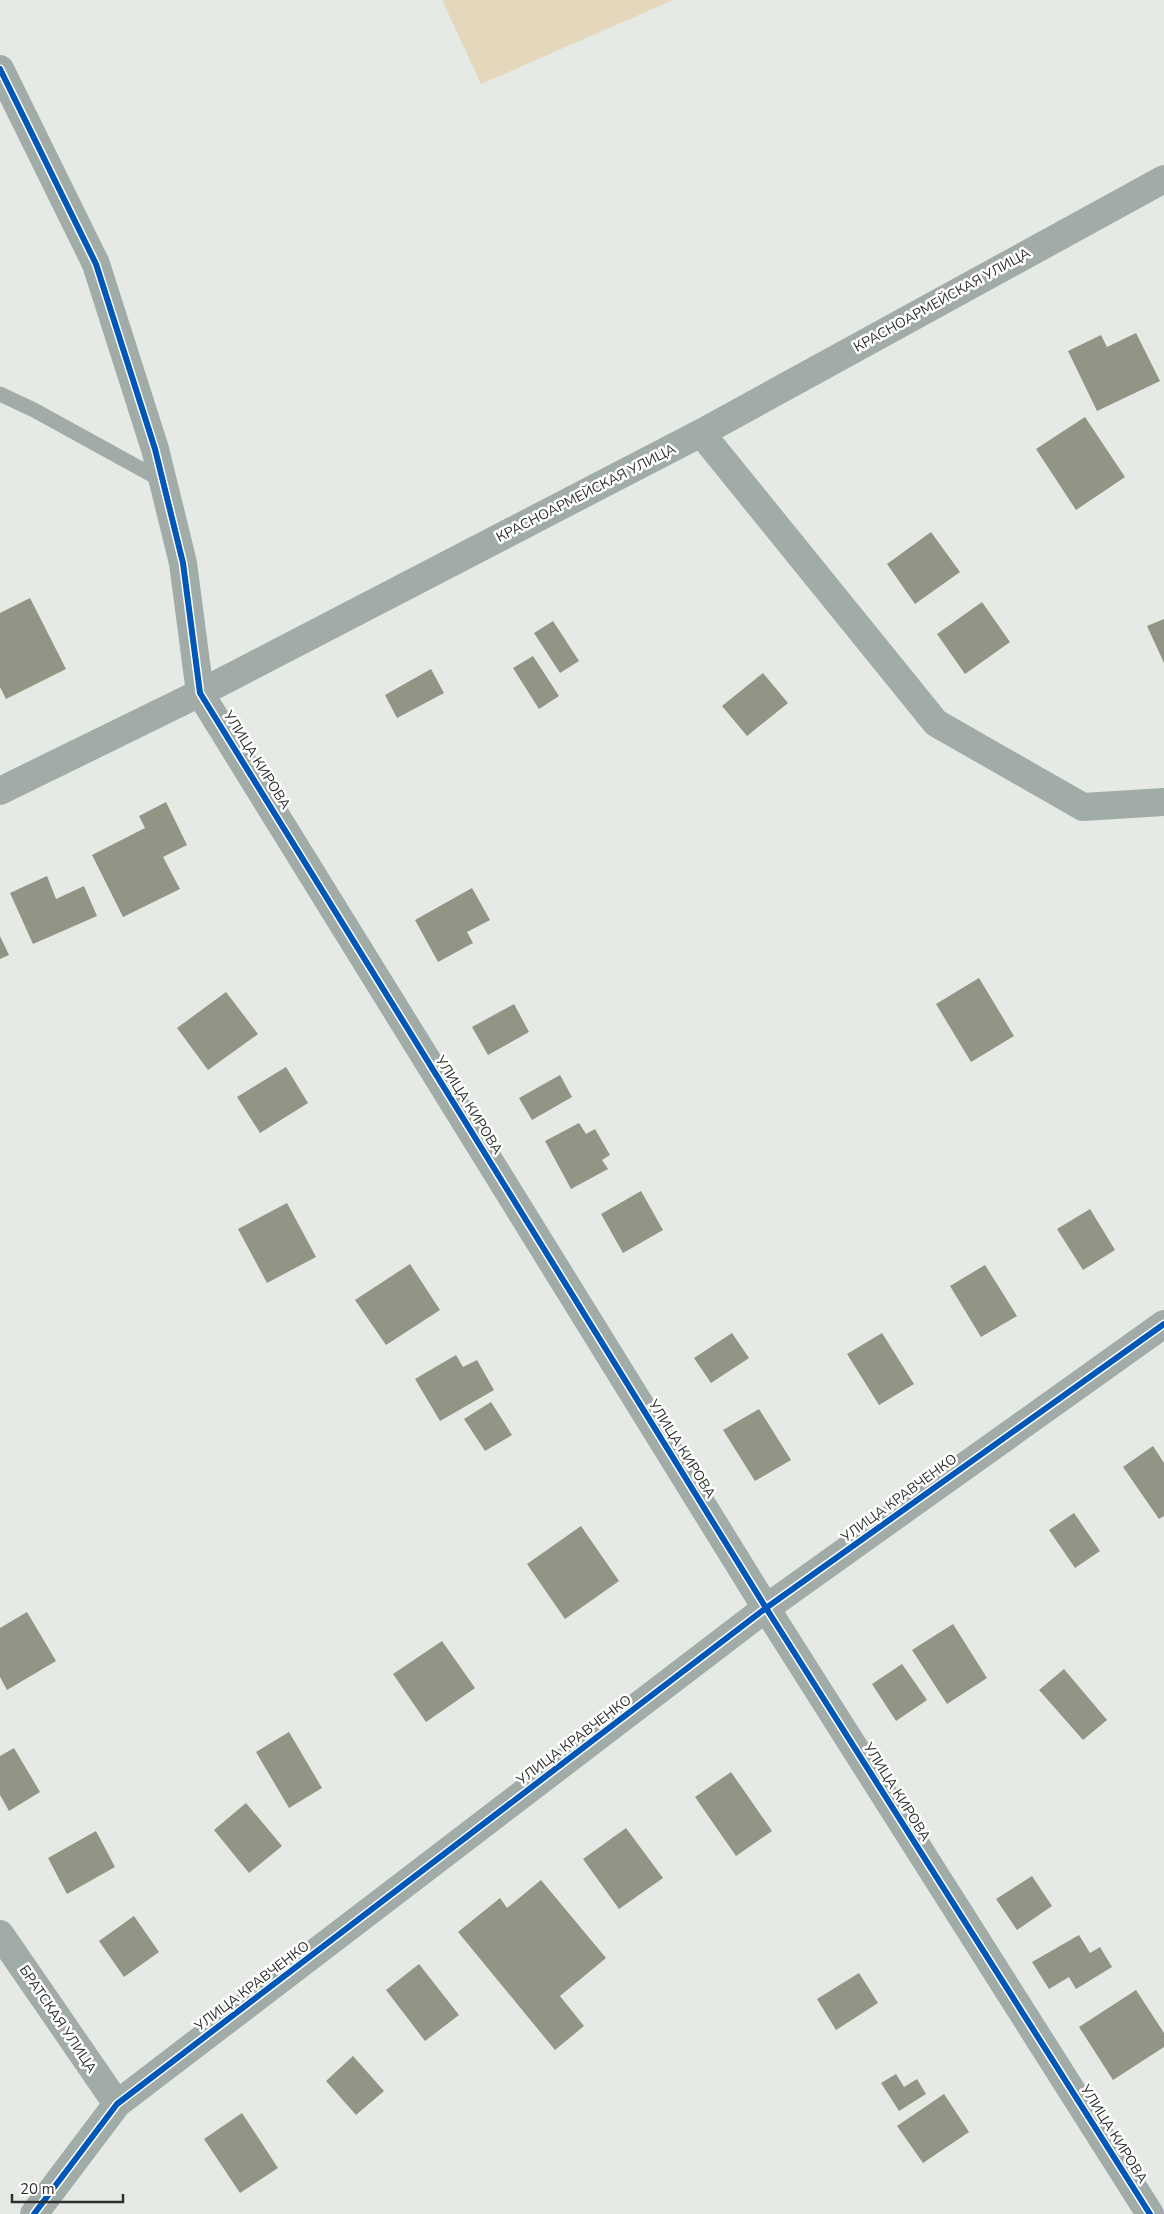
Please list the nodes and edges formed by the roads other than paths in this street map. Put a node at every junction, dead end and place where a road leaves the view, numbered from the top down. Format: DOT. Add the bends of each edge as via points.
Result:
graph roads {
  1 [pos="0,69"];
  2 [pos="1164,179"];
  3 [pos="0,394"];
  4 [pos="701,433"];
  5 [pos="163,481"];
  6 [pos="200,693"];
  7 [pos="0,791"];
  8 [pos="1164,802"];
  9 [pos="1164,1324"];
  10 [pos="766,1608"];
  11 [pos="0,1934"];
  12 [pos="117,2104"];
  13 [pos="34,2214"];
  14 [pos="1150,2214"];
  1 -- 5 [label="street" via="96,264"];
  2 -- 4 [label="street, КРАСНОАРМЕЙСКАЯ УЛИЦА"];
  3 -- 5 [label="lane"];
  4 -- 6 [label="street, КРАСНОАРМЕЙСКАЯ УЛИЦА"];
  4 -- 8 [label="street" via="936,723 1084,807"];
  5 -- 6 [label="street" via="183,563"];
  6 -- 7 [label="street, КРАСНОАРМЕЙСКАЯ УЛИЦА"];
  6 -- 10 [label="street, УЛИЦА КИРОВА"];
  9 -- 10 [label="street, УЛИЦА КРАВЧЕНКО"];
  10 -- 12 [label="street, УЛИЦА КРАВЧЕНКО"];
  10 -- 14 [label="street, УЛИЦА КИРОВА"];
  11 -- 12 [label="street, БРАТСКАЯ УЛИЦА"];
  12 -- 13 [label="street, УЛИЦА КРАВЧЕНКО"];
}
